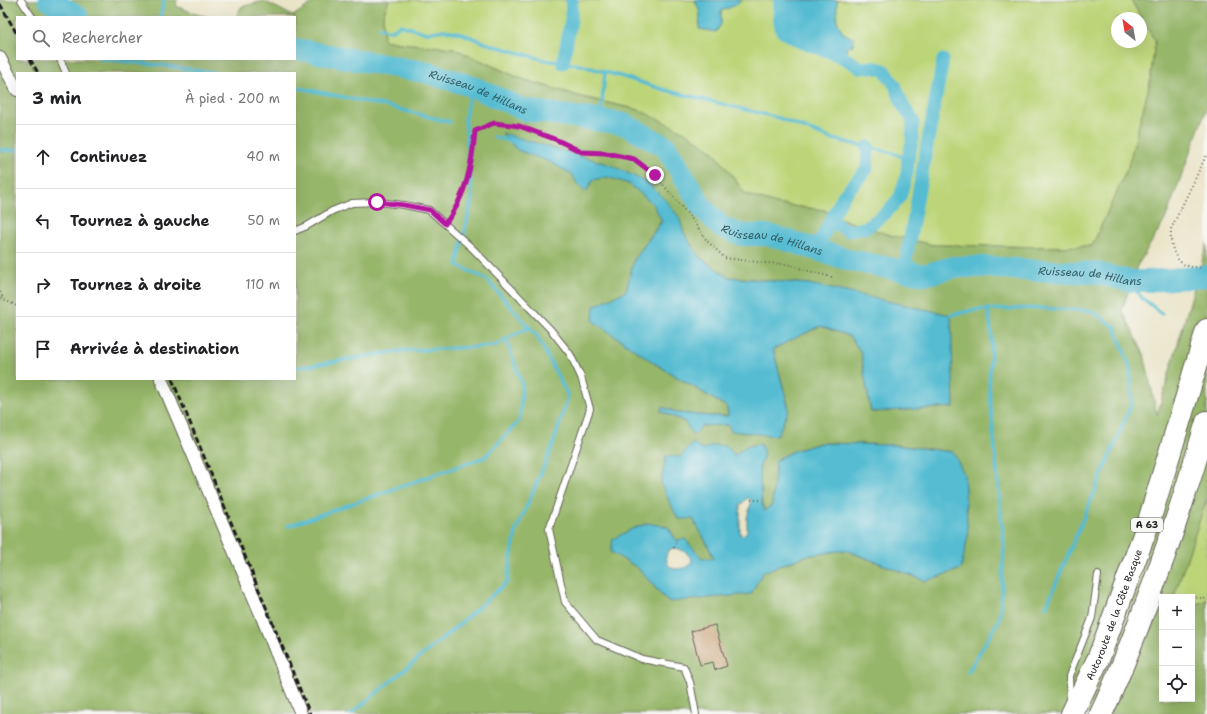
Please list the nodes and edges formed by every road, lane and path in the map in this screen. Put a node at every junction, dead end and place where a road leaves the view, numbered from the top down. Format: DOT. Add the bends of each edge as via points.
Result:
graph roads {
  1 [pos="21,0"];
  2 [pos="31,16"];
  3 [pos="0,58"];
  4 [pos="60,60"];
  5 [pos="66,72"];
  6 [pos="16,88"];
  7 [pos="1207,154"];
  8 [pos="445,224"];
  9 [pos="296,231"];
  10 [pos="1204,268"];
  11 [pos="832,277"];
  12 [pos="0,292"];
  13 [pos="0,299"];
  14 [pos="16,306"];
  15 [pos="1207,330"];
  16 [pos="161,380"];
  17 [pos="1207,422"];
  18 [pos="751,500"];
  19 [pos="761,500"];
  20 [pos="676,540"];
  21 [pos="674,548"];
  22 [pos="1098,575"];
  23 [pos="1195,598"];
  24 [pos="1207,599"];
  25 [pos="301,714"];
  26 [pos="696,714"];
  27 [pos="1071,714"];
  28 [pos="1101,714"];
  1 -- 2 [label="lane"];
  3 -- 6 [label="street"];
  4 -- 5 [label="lane"];
  7 -- 10 [label="path" via="1171,228 1170,239 1176,259 1187,266"];
  8 -- 9 [label="lane" via="430,210 377,202 352,203"];
  8 -- 11 [label="path" via="463,192 472,159 475,131 494,123 519,126 582,152 605,153 634,159 655,175 707,241 725,258 787,264"];
  8 -- 26 [label="lane" via="472,248 551,330 570,354 581,377 590,409 548,530 565,602 597,640 642,659 684,667 690,682"];
  12 -- 13 [label="path"];
  13 -- 14 [label="path"];
  15 -- 27 [label="highway, Autoroute de la Côte Basque / A 63" via="1146,529 1098,657"];
  16 -- 25 [label="street"];
  17 -- 28 [label="highway, A 63" via="1170,540 1130,648"];
  18 -- 19 [label="path"];
  20 -- 21 [label="path"];
  22 -- 27 [label="lane" via="1092,618 1069,676"];
  23 -- 24 [label="path"];
}
